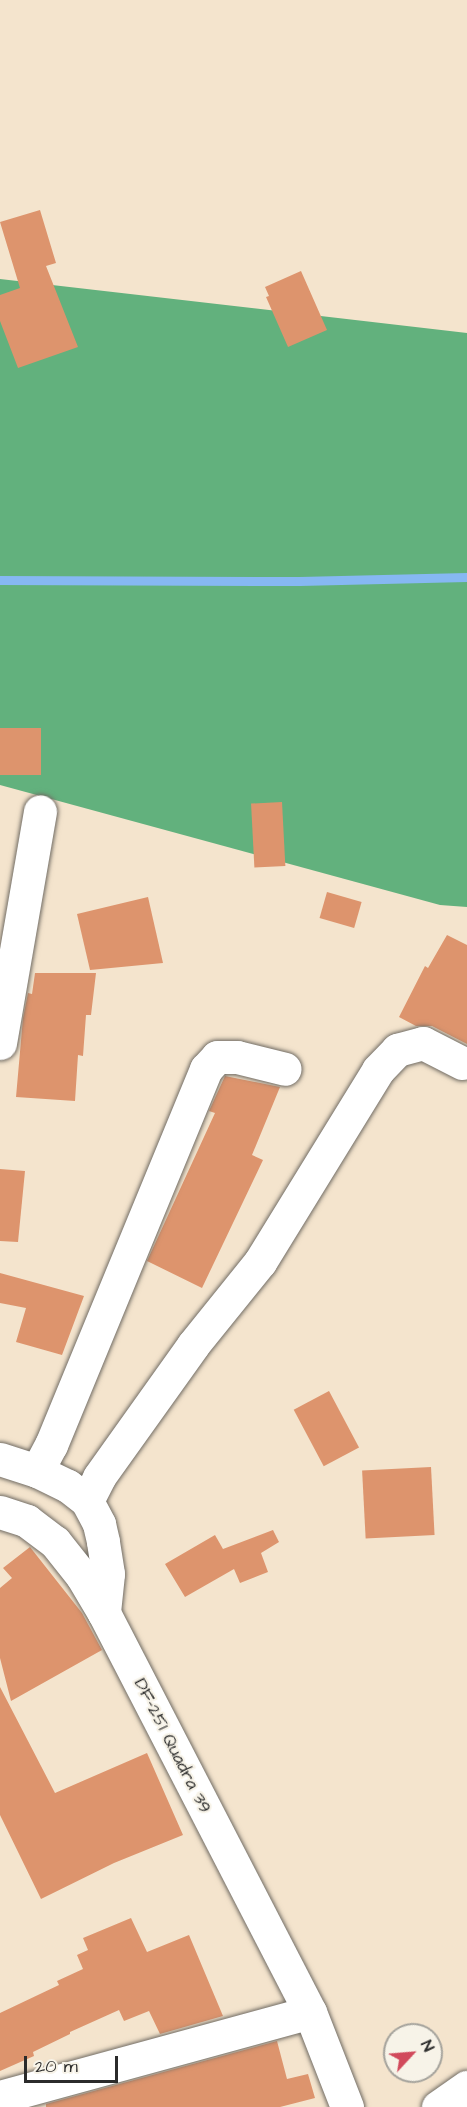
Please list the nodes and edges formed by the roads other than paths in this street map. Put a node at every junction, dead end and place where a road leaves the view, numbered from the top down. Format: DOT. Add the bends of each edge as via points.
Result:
graph roads {
  1 [pos="40,811"];
  2 [pos="0,1043"];
  3 [pos="462,1063"];
  4 [pos="285,1069"];
  5 [pos="0,1459"];
  6 [pos="37,1471"];
  7 [pos="87,1501"];
  8 [pos="0,1512"];
  9 [pos="104,1613"];
  10 [pos="310,2012"];
  11 [pos="467,2087"];
  12 [pos="0,2097"];
  13 [pos="347,2107"];
  14 [pos="438,2107"];
  1 -- 2 [label="street"];
  3 -- 7 [label="street" via="423,1043 397,1050 378,1070 260,1262 193,1345 99,1477"];
  4 -- 6 [label="street" via="237,1057 217,1057 206,1069"];
  5 -- 6 [label="street"];
  6 -- 7 [label="street" via="68,1486"];
  7 -- 9 [label="street" via="99,1524 108,1574"];
  8 -- 9 [label="street, DF-251 Quadra 39" via="27,1521 55,1542"];
  9 -- 10 [label="street, DF-251 Quadra 39"];
  10 -- 12 [label="street"];
  10 -- 13 [label="street, DF-251 Quadra 39"];
  11 -- 14 [label="street"];
}
